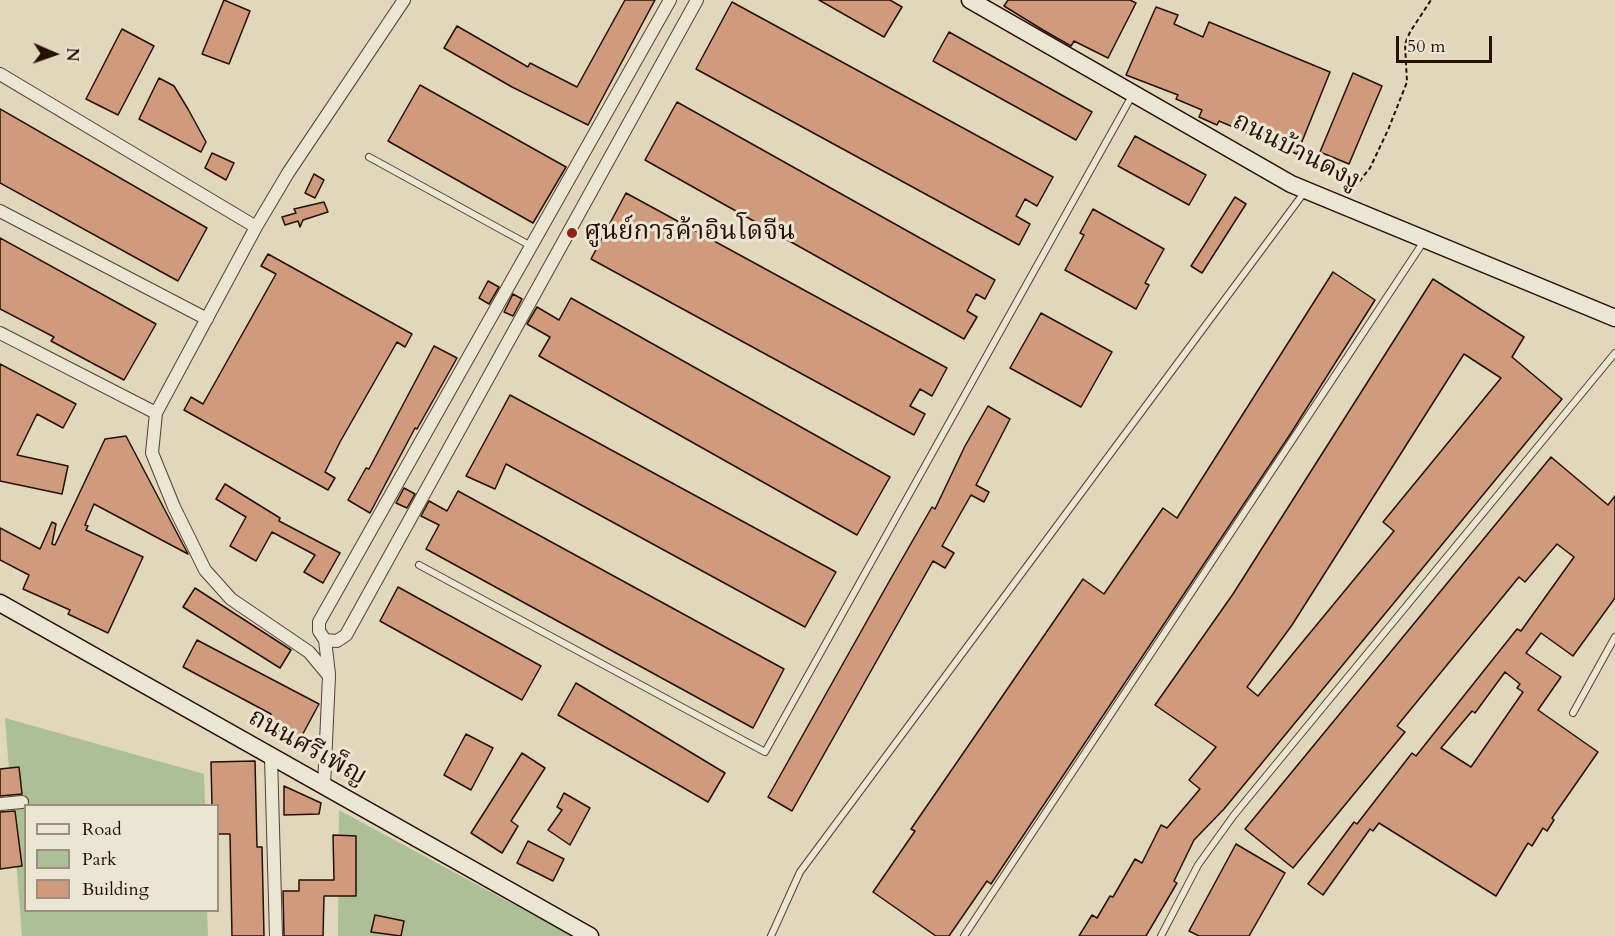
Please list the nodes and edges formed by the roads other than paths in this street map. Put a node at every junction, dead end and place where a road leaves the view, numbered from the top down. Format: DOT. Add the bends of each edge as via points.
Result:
graph roads {
  1 [pos="404,0"];
  2 [pos="670,0"];
  3 [pos="697,0"];
  4 [pos="970,0"];
  5 [pos="0,74"];
  6 [pos="1133,93"];
  7 [pos="369,157"];
  8 [pos="1306,190"];
  9 [pos="0,211"];
  10 [pos="256,227"];
  11 [pos="1425,239"];
  12 [pos="531,246"];
  13 [pos="1615,318"];
  14 [pos="207,319"];
  15 [pos="0,333"];
  16 [pos="1615,353"];
  17 [pos="156,413"];
  18 [pos="419,565"];
  19 [pos="0,603"];
  20 [pos="1615,637"];
  21 [pos="325,639"];
  22 [pos="329,676"];
  23 [pos="1572,713"];
  24 [pos="271,757"];
  25 [pos="324,786"];
  26 [pos="22,802"];
  27 [pos="0,804"];
  28 [pos="276,936"];
  29 [pos="590,936"];
  30 [pos="771,936"];
  31 [pos="964,936"];
  32 [pos="1161,936"];
  1 -- 10 [label="street" via="288,172"];
  2 -- 12 [label="street"];
  3 -- 21 [label="street" via="346,635 337,640"];
  4 -- 6 [label="street, ถนนบ้านดงงู"];
  5 -- 10 [label="street"];
  6 -- 8 [label="street, ถนนบ้านดงงู"];
  6 -- 18 [label="lane" via="765,752"];
  7 -- 12 [label="lane"];
  8 -- 11 [label="street, ถนนบ้านดงงู"];
  8 -- 30 [label="lane" via="800,872"];
  9 -- 14 [label="street"];
  10 -- 14 [label="street"];
  11 -- 13 [label="street, ถนนบ้านดงงู"];
  11 -- 31 [label="lane"];
  12 -- 21 [label="street" via="319,622"];
  14 -- 17 [label="street"];
  15 -- 17 [label="street"];
  16 -- 32 [label="lane" via="1234,815 1198,865"];
  17 -- 22 [label="street" via="152,453 205,570 231,599 309,652"];
  19 -- 24 [label="street, ถนนศรีเพ็ญ"];
  20 -- 23 [label="lane"];
  21 -- 22 [label="street"];
  22 -- 25 [label="street"];
  24 -- 25 [label="street, ถนนศรีเพ็ญ"];
  24 -- 28 [label="street"];
  25 -- 29 [label="street, ถนนศรีเพ็ญ"];
  26 -- 27 [label="street"];
}
